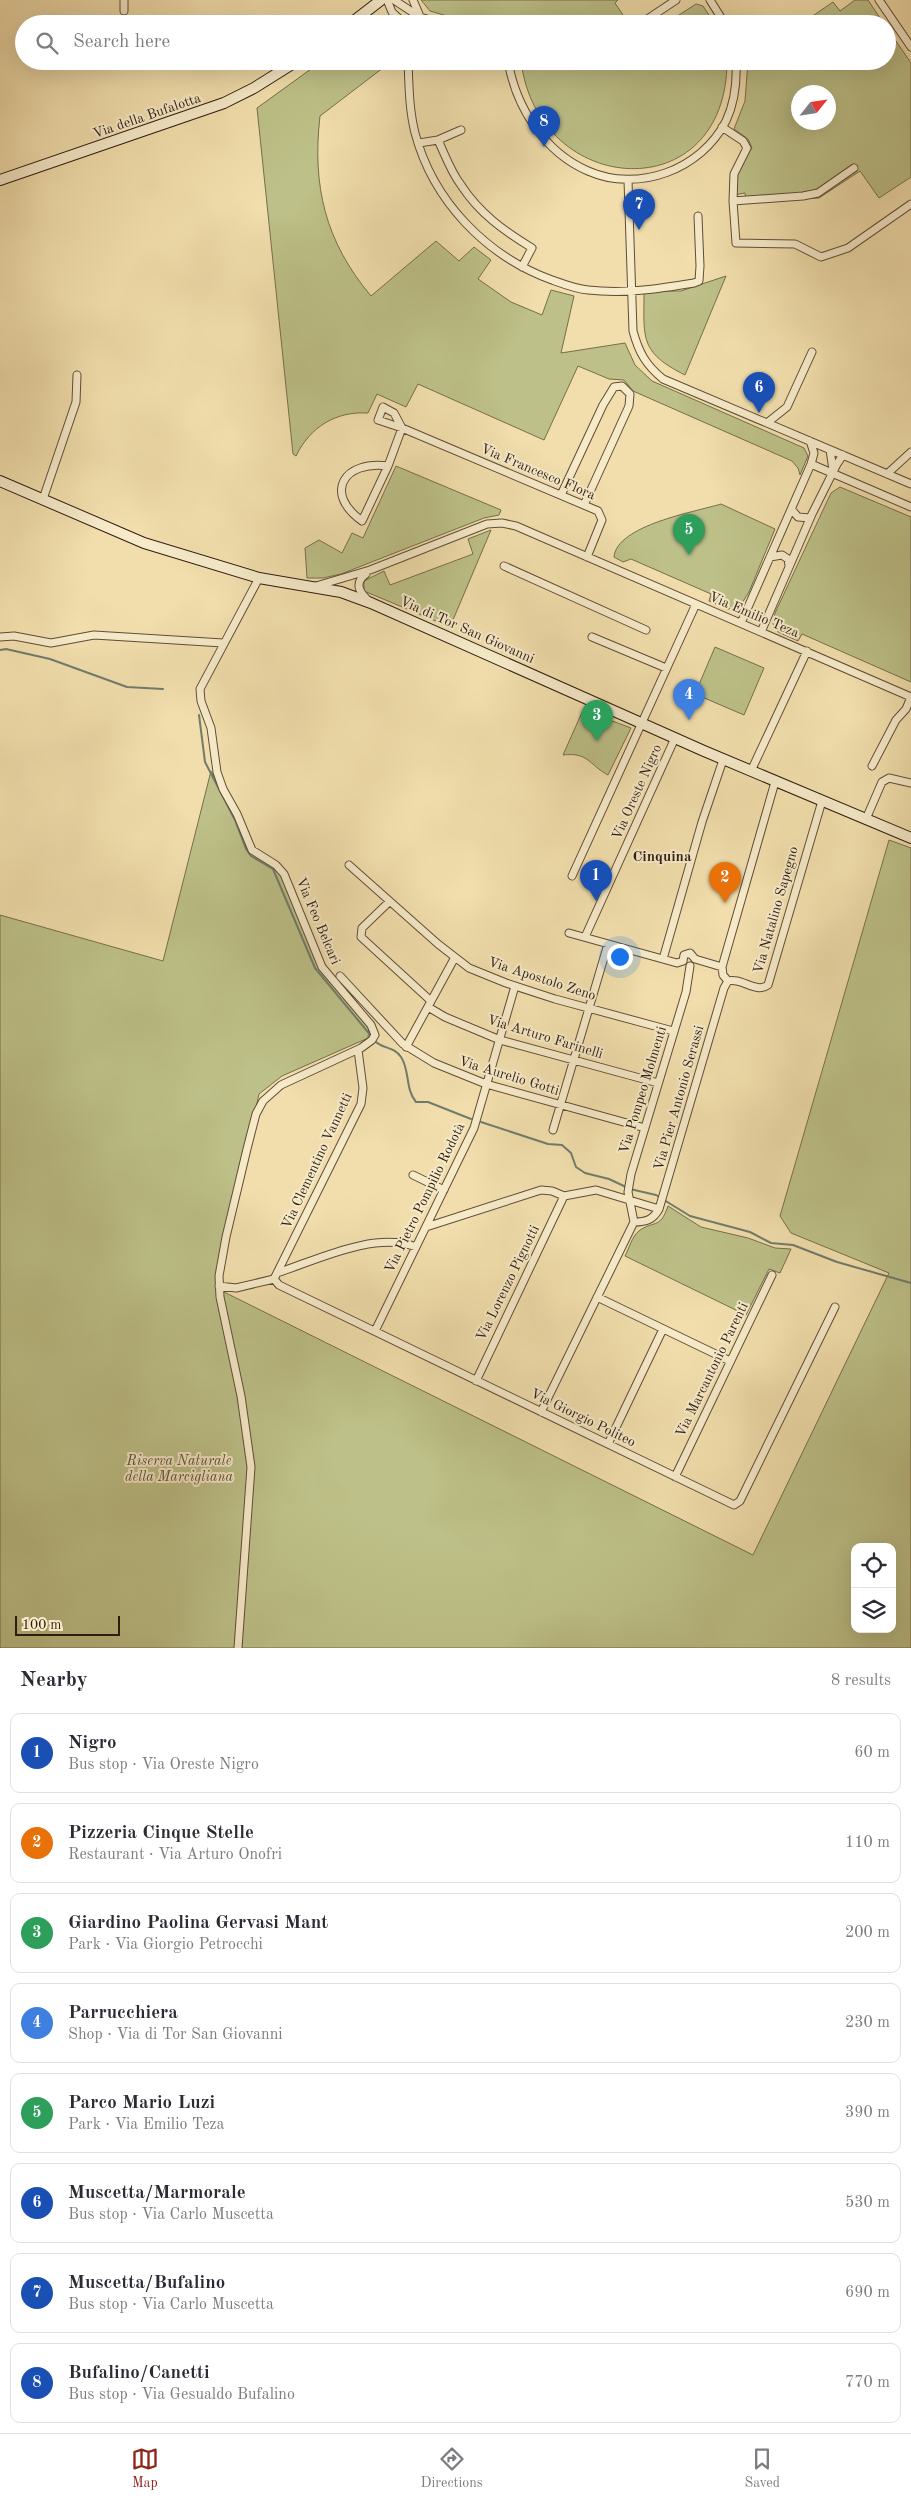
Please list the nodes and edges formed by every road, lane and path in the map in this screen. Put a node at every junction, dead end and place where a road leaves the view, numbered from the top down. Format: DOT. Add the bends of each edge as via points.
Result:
graph roads {
  1 [pos="124,0"];
  2 [pos="381,0"];
  3 [pos="387,0"];
  4 [pos="394,0"];
  5 [pos="413,0"];
  6 [pos="676,0"];
  7 [pos="710,0"];
  8 [pos="879,0"];
  9 [pos="124,10"];
  10 [pos="362,15"];
  11 [pos="395,15"];
  12 [pos="417,15"];
  13 [pos="419,15"];
  14 [pos="654,15"];
  15 [pos="719,15"];
  16 [pos="889,15"];
  17 [pos="896,26"];
  18 [pos="911,48"];
  19 [pos="283,70"];
  20 [pos="408,70"];
  21 [pos="510,70"];
  22 [pos="735,70"];
  23 [pos="722,127"];
  24 [pos="461,130"];
  25 [pos="438,140"];
  26 [pos="419,143"];
  27 [pos="854,168"];
  28 [pos="0,180"];
  29 [pos="628,180"];
  30 [pos="733,201"];
  31 [pos="911,204"];
  32 [pos="698,216"];
  33 [pos="522,266"];
  34 [pos="632,292"];
  35 [pos="812,352"];
  36 [pos="77,375"];
  37 [pos="767,423"];
  38 [pos="810,441"];
  39 [pos="830,450"];
  40 [pos="911,452"];
  41 [pos="843,456"];
  42 [pos="811,464"];
  43 [pos="388,466"];
  44 [pos="833,473"];
  45 [pos="887,474"];
  46 [pos="0,481"];
  47 [pos="911,484"];
  48 [pos="562,495"];
  49 [pos="43,499"];
  50 [pos="584,505"];
  51 [pos="911,506"];
  52 [pos="792,510"];
  53 [pos="810,518"];
  54 [pos="587,557"];
  55 [pos="770,557"];
  56 [pos="504,566"];
  57 [pos="789,566"];
  58 [pos="370,570"];
  59 [pos="259,578"];
  60 [pos="311,587"];
  61 [pos="371,603"];
  62 [pos="696,604"];
  63 [pos="741,623"];
  64 [pos="646,630"];
  65 [pos="761,632"];
  66 [pos="0,637"];
  67 [pos="592,638"];
  68 [pos="223,643"];
  69 [pos="807,651"];
  70 [pos="666,668"];
  71 [pos="911,697"];
  72 [pos="641,723"];
  73 [pos="675,738"];
  74 [pos="723,760"];
  75 [pos="872,766"];
  76 [pos="751,772"];
  77 [pos="776,782"];
  78 [pos="911,783"];
  79 [pos="822,802"];
  80 [pos="866,819"];
  81 [pos="911,838"];
  82 [pos="348,865"];
  83 [pos="572,876"];
  84 [pos="389,902"];
  85 [pos="569,933"];
  86 [pos="585,937"];
  87 [pos="608,944"];
  88 [pos="454,959"];
  89 [pos="663,959"];
  90 [pos="695,959"];
  91 [pos="686,963"];
  92 [pos="722,967"];
  93 [pos="340,976"];
  94 [pos="728,981"];
  95 [pos="515,986"];
  96 [pos="429,1004"];
  97 [pos="588,1008"];
  98 [pos="376,1017"];
  99 [pos="370,1023"];
  100 [pos="673,1031"];
  101 [pos="500,1040"];
  102 [pos="406,1047"];
  103 [pos="358,1050"];
  104 [pos="574,1060"];
  105 [pos="658,1083"];
  106 [pos="486,1084"];
  107 [pos="560,1105"];
  108 [pos="645,1128"];
  109 [pos="553,1130"];
  110 [pos="413,1175"];
  111 [pos="444,1190"];
  112 [pos="564,1196"];
  113 [pos="630,1199"];
  114 [pos="660,1205"];
  115 [pos="634,1222"];
  116 [pos="426,1227"];
  117 [pos="416,1246"];
  118 [pos="772,1275"];
  119 [pos="276,1276"];
  120 [pos="219,1286"];
  121 [pos="597,1297"];
  122 [pos="834,1308"];
  123 [pos="663,1329"];
  124 [pos="375,1331"];
  125 [pos="730,1362"];
  126 [pos="476,1381"];
  127 [pos="541,1412"];
  128 [pos="608,1444"];
  129 [pos="675,1477"];
  130 [pos="238,1648"];
  1 -- 9 [label="street"];
  2 -- 10 [label="street"];
  3 -- 11 [label="street"];
  4 -- 12 [label="street"];
  5 -- 13 [label="street"];
  6 -- 14 [label="street"];
  7 -- 15 [label="street"];
  8 -- 16 [label="street"];
  17 -- 18 [label="street"];
  19 -- 28 [label="street, Via della Bufalotta" via="224,103"];
  20 -- 26 [label="street" via="410,108"];
  21 -- 29 [label="street" via="524,111 548,142 588,171"];
  22 -- 23 [label="street" via="734,96"];
  23 -- 29 [label="street" via="703,150 685,163 657,176"];
  23 -- 30 [label="street" via="748,148 734,174"];
  24 -- 25 [label="street"];
  25 -- 26 [label="street"];
  25 -- 33 [label="street" via="460,184 482,212 500,229 532,248"];
  26 -- 33 [label="street" via="438,185 466,225 482,240"];
  27 -- 30 [label="street" via="818,193"];
  29 -- 34 [label="street"];
  30 -- 31 [label="street" via="736,243 794,244 821,257 848,248"];
  32 -- 34 [label="street" via="699,280"];
  33 -- 34 [label="street" via="586,290"];
  34 -- 37 [label="street" via="636,341 644,361 652,370 663,379"];
  35 -- 37 [label="street" via="787,406"];
  36 -- 49 [label="street" via="76,402"];
  37 -- 38 [label="street"];
  38 -- 39 [label="street"];
  38 -- 42 [label="street" via="814,453"];
  39 -- 41 [label="street"];
  39 -- 42 [label="street" via="818,455"];
  39 -- 44 [label="street"];
  40 -- 45 [label="street"];
  41 -- 44 [label="street"];
  41 -- 45 [label="street"];
  42 -- 44 [label="street"];
  42 -- 52 [label="street"];
  43 -- 43 [label="street" via="370,464 350,472 344,482 343,502 362,521"];
  43 -- 48 [label="street, Via Francesco Flora" via="402,428"];
  44 -- 51 [label="street"];
  44 -- 53 [label="street"];
  45 -- 47 [label="street"];
  46 -- 49 [label="street, Via di Tor San Giovanni"];
  48 -- 50 [label="street, Via Francesco Flora"];
  48 -- 50 [label="street" via="603,405 614,387 622,386 630,394 628,406"];
  49 -- 59 [label="street, Via di Tor San Giovanni" via="144,544"];
  50 -- 54 [label="street, Via Francesco Flora" via="598,511 602,520"];
  52 -- 53 [label="street" via="798,517"];
  52 -- 55 [label="street"];
  53 -- 57 [label="street"];
  54 -- 58 [label="street" via="502,523 487,524"];
  54 -- 62 [label="street, Via Emilio Teza"];
  55 -- 57 [label="street" via="782,555 788,559"];
  55 -- 63 [label="street"];
  56 -- 64 [label="street"];
  57 -- 65 [label="street"];
  58 -- 60 [label="street"];
  58 -- 61 [label="street" via="360,578 358,586 360,593"];
  59 -- 60 [label="street, Via di Tor San Giovanni"];
  59 -- 68 [label="street, Via Feo Belcari"];
  60 -- 61 [label="street, Via di Tor San Giovanni" via="341,592"];
  61 -- 72 [label="street, Via di Tor San Giovanni"];
  62 -- 63 [label="street, Via Emilio Teza"];
  62 -- 70 [label="street"];
  63 -- 65 [label="street, Via Emilio Teza"];
  65 -- 69 [label="street, Via Emilio Teza"];
  66 -- 68 [label="street" via="14,636 51,643 94,635"];
  67 -- 70 [label="street"];
  68 -- 99 [label="street, Via Feo Belcari" via="200,693 211,728 221,784 252,850 284,874 322,967"];
  69 -- 71 [label="street, Via Emilio Teza"];
  69 -- 76 [label="street"];
  70 -- 72 [label="street"];
  71 -- 75 [label="street"];
  72 -- 73 [label="street, Via di Tor San Giovanni"];
  72 -- 83 [label="street"];
  73 -- 74 [label="street, Via di Tor San Giovanni"];
  73 -- 86 [label="street, Via Oreste Nigro"];
  74 -- 76 [label="street, Via di Tor San Giovanni"];
  74 -- 89 [label="street"];
  76 -- 77 [label="street, Via di Tor San Giovanni"];
  77 -- 79 [label="street, Via di Tor San Giovanni"];
  77 -- 92 [label="street"];
  78 -- 80 [label="street" via="889,778 882,782"];
  79 -- 80 [label="street, Via di Tor San Giovanni"];
  79 -- 94 [label="street, Via Natalino Sapegno" via="768,985 758,987"];
  80 -- 81 [label="street, Via di Tor San Giovanni"];
  82 -- 84 [label="street, Via Apostolo Zeno"];
  84 -- 88 [label="street, Via Apostolo Zeno"];
  84 -- 96 [label="street, Via Arturo Farinelli" via="362,928 361,937"];
  85 -- 86 [label="street"];
  86 -- 87 [label="street"];
  87 -- 89 [label="street"];
  87 -- 97 [label="street"];
  88 -- 95 [label="street, Via Apostolo Zeno" via="474,971"];
  88 -- 96 [label="street"];
  89 -- 91 [label="street"];
  90 -- 91 [label="street"];
  90 -- 91 [label="street" via="688,954 684,956"];
  90 -- 92 [label="street"];
  91 -- 100 [label="street, Via Pompeo Molmenti" via="690,976"];
  92 -- 94 [label="street"];
  93 -- 98 [label="street, Via Aurelio Gotti"];
  94 -- 114 [label="street, Via Pier Antonio Serassi"];
  95 -- 97 [label="street, Via Apostolo Zeno"];
  95 -- 101 [label="street, Via Pietro Pompilio Rodotà"];
  96 -- 101 [label="street, Via Arturo Farinelli" via="446,1017"];
  96 -- 102 [label="street"];
  97 -- 100 [label="street, Via Apostolo Zeno"];
  97 -- 104 [label="street"];
  98 -- 99 [label="street"];
  98 -- 102 [label="street, Via Aurelio Gotti"];
  99 -- 103 [label="street" via="374,1037"];
  100 -- 105 [label="street, Via Pompeo Molmenti"];
  101 -- 104 [label="street, Via Arturo Farinelli"];
  101 -- 106 [label="street, Via Pietro Pompilio Rodotà"];
  102 -- 106 [label="street, Via Aurelio Gotti" via="444,1068"];
  103 -- 119 [label="street, Via Clementino Vannetti" via="362,1104"];
  103 -- 120 [label="street" via="282,1085 270,1092 259,1106 226,1237"];
  104 -- 105 [label="street, Via Arturo Farinelli"];
  104 -- 107 [label="street"];
  105 -- 108 [label="street, Via Pompeo Molmenti"];
  106 -- 107 [label="street, Via Aurelio Gotti"];
  106 -- 111 [label="street, Via Pietro Pompilio Rodotà" via="474,1128"];
  107 -- 108 [label="street, Via Aurelio Gotti"];
  107 -- 109 [label="street"];
  108 -- 113 [label="street, Via Pompeo Molmenti" via="628,1185"];
  110 -- 111 [label="street"];
  111 -- 116 [label="street, Via Pietro Pompilio Rodotà"];
  112 -- 113 [label="street" via="596,1190"];
  112 -- 116 [label="street" via="541,1190"];
  112 -- 126 [label="street, Via Lorenzo Pignotti"];
  113 -- 114 [label="street"];
  113 -- 115 [label="street, Via Pompeo Molmenti"];
  114 -- 115 [label="street" via="655,1216 647,1221"];
  115 -- 121 [label="street"];
  116 -- 117 [label="street, Via Pietro Pompilio Rodotà"];
  117 -- 119 [label="street" via="393,1241 354,1247"];
  117 -- 124 [label="street, Via Pietro Pompilio Rodotà"];
  118 -- 125 [label="street, Via Marcantonio Parenti"];
  119 -- 120 [label="street" via="233,1289"];
  119 -- 124 [label="street, Via Giorgio Politeo" via="280,1285"];
  120 -- 130 [label="street" via="241,1396 251,1467"];
  121 -- 123 [label="street"];
  121 -- 127 [label="street"];
  122 -- 129 [label="street, Via Giorgio Politeo" via="738,1503 731,1504"];
  123 -- 125 [label="street"];
  123 -- 128 [label="street"];
  124 -- 126 [label="street, Via Giorgio Politeo"];
  125 -- 129 [label="street, Via Marcantonio Parenti"];
  126 -- 127 [label="street, Via Giorgio Politeo"];
  127 -- 128 [label="street, Via Giorgio Politeo"];
  128 -- 129 [label="street, Via Giorgio Politeo"];
}
